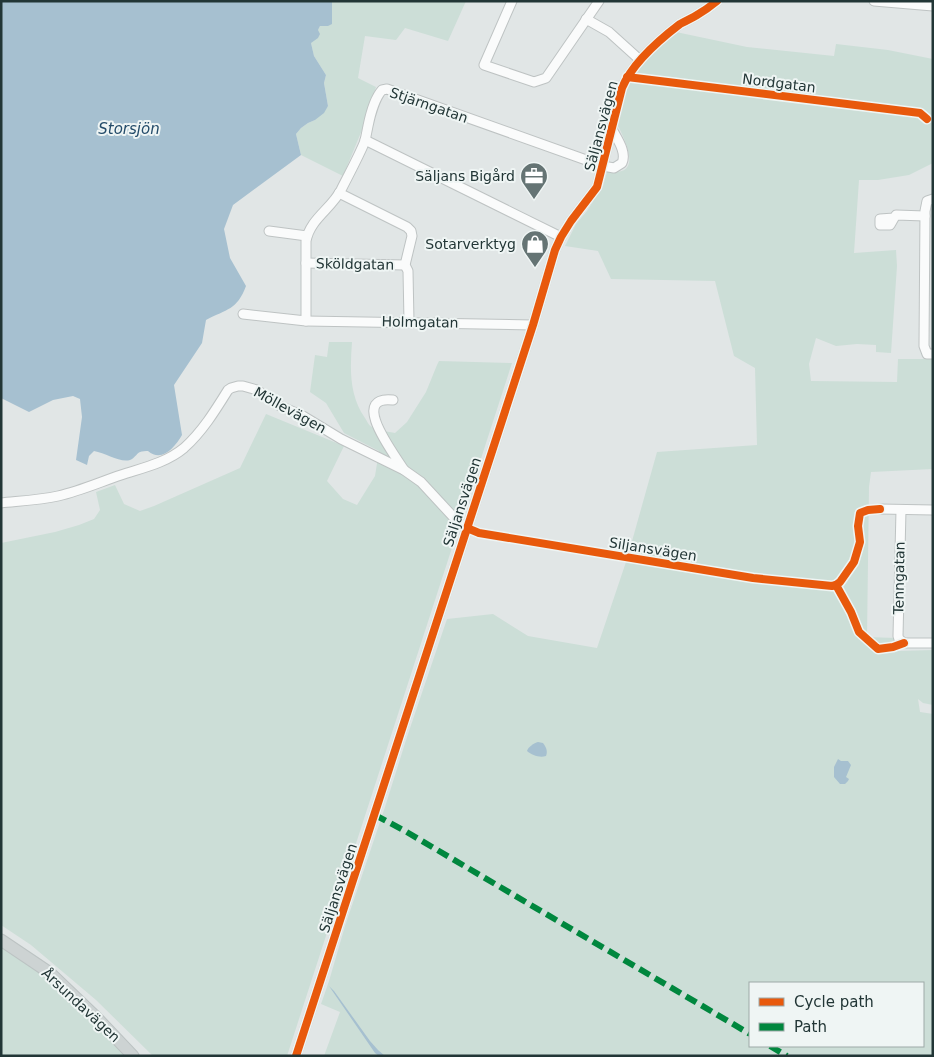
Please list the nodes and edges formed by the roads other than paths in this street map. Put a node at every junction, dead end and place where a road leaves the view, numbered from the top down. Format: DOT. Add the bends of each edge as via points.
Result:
graph roads {
  1 [pos="512,1"];
  2 [pos="599,1"];
  3 [pos="717,1"];
  4 [pos="874,1"];
  5 [pos="933,6"];
  6 [pos="586,19"];
  7 [pos="640,60"];
  8 [pos="612,128"];
  9 [pos="365,140"];
  10 [pos="603,166"];
  11 [pos="339,193"];
  12 [pos="930,200"];
  13 [pos="925,216"];
  14 [pos="894,218"];
  15 [pos="269,231"];
  16 [pos="307,236"];
  17 [pos="561,237"];
  18 [pos="306,263"];
  19 [pos="405,265"];
  20 [pos="243,314"];
  21 [pos="306,321"];
  22 [pos="409,322"];
  23 [pos="533,325"];
  24 [pos="930,354"];
  25 [pos="393,400"];
  26 [pos="404,470"];
  27 [pos="1,503"];
  28 [pos="880,509"];
  29 [pos="901,510"];
  30 [pos="933,510"];
  31 [pos="467,528"];
  32 [pos="933,644"];
  33 [pos="1,940"];
  34 [pos="134,1056"];
  35 [pos="296,1056"];
  1 -- 6 [label="street" via="484,65 534,82 546,78"];
  2 -- 6 [label="street"];
  3 -- 7 [label="street, Säljansvägen" via="681,24"];
  4 -- 5 [label="street"];
  6 -- 7 [label="street" via="609,32"];
  7 -- 8 [label="street, Säljansvägen" via="624,82"];
  8 -- 10 [label="street, Säljansvägen"];
  8 -- 10 [label="street" via="624,161 614,168"];
  9 -- 10 [label="street, Stjärngatan" via="378,96 387,89"];
  9 -- 11 [label="street, Stjärngatan"];
  9 -- 17 [label="street"];
  10 -- 17 [label="street, Säljansvägen" via="597,187"];
  11 -- 16 [label="street, Stjärngatan"];
  11 -- 19 [label="street" via="411,231"];
  12 -- 13 [label="street" via="925,205"];
  13 -- 14 [label="street" via="896,215"];
  13 -- 24 [label="street" via="924,346"];
  15 -- 16 [label="street"];
  16 -- 18 [label="street"];
  17 -- 23 [label="street, Säljansvägen"];
  18 -- 19 [label="street, Sköldgatan"];
  18 -- 21 [label="street"];
  19 -- 22 [label="street" via="408,271"];
  20 -- 21 [label="street"];
  21 -- 22 [label="street, Holmgatan"];
  22 -- 23 [label="street, Holmgatan"];
  23 -- 31 [label="street, Säljansvägen"];
  25 -- 26 [label="street" via="377,402 373,415"];
  26 -- 27 [label="street, Möllevägen" via="280,406 257,390 238,386 228,390 207,423 190,442 159,463 58,496"];
  26 -- 31 [label="street, Möllevägen" via="421,482"];
  28 -- 29 [label="street"];
  29 -- 30 [label="street"];
  29 -- 32 [label="street, Tenngatan" via="898,636 904,643"];
  31 -- 35 [label="street, Säljansvägen"];
  33 -- 34 [label="main road, Årsundavägen" via="50,973"];
}
